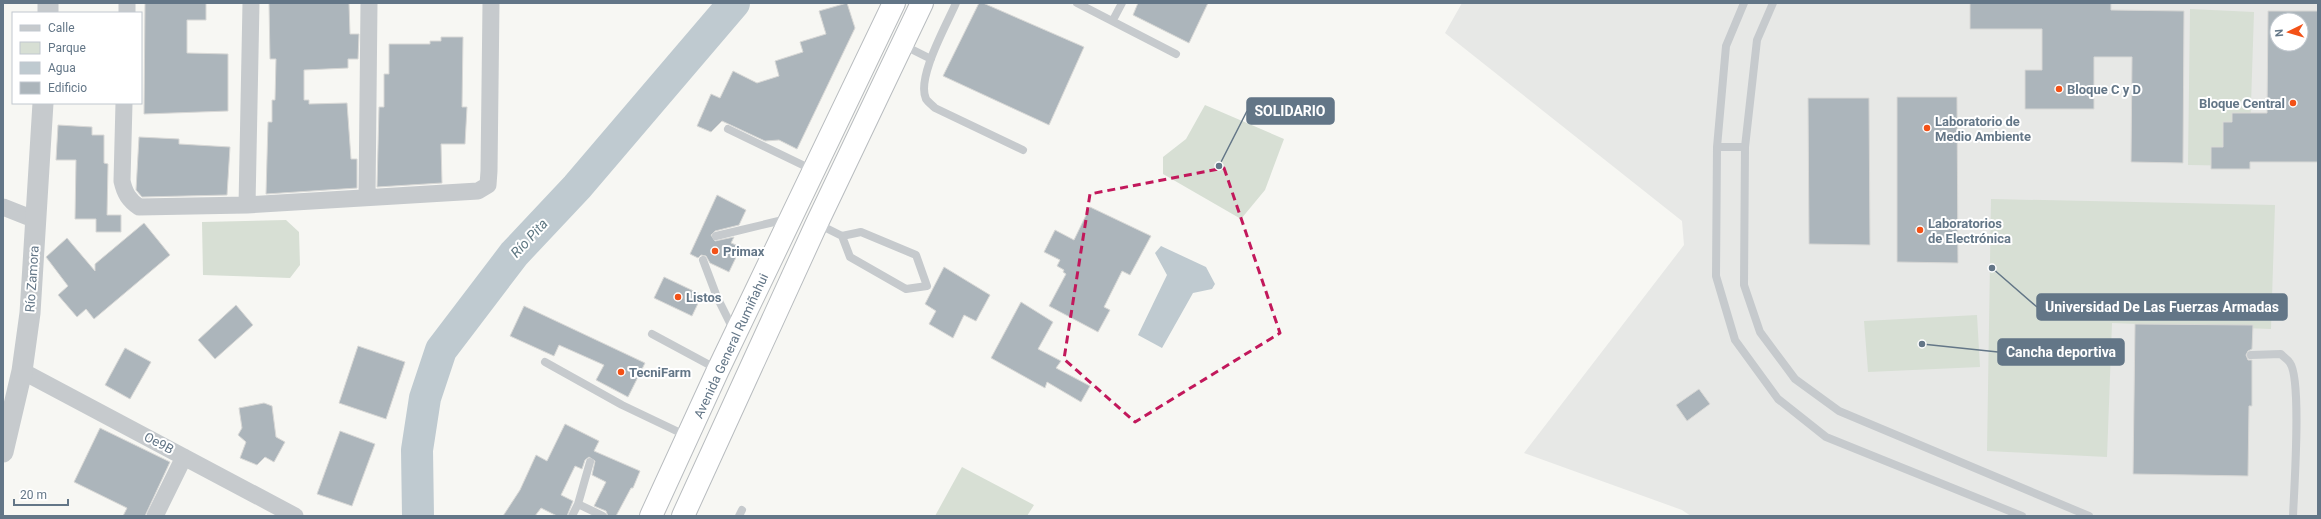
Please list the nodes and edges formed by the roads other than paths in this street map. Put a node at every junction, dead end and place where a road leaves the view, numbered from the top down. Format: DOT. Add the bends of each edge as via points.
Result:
graph roads {
  1 [pos="251,3"];
  2 [pos="369,3"];
  3 [pos="491,3"];
  4 [pos="894,3"];
  5 [pos="922,3"];
  6 [pos="956,3"];
  7 [pos="1077,3"];
  8 [pos="1122,3"];
  9 [pos="1744,3"];
  10 [pos="1773,3"];
  11 [pos="1113,20"];
  12 [pos="902,44"];
  13 [pos="1176,54"];
  14 [pos="931,59"];
  15 [pos="43,104"];
  16 [pos="124,104"];
  17 [pos="728,129"];
  18 [pos="1717,147"];
  19 [pos="1745,147"];
  20 [pos="1024,150"];
  21 [pos="814,171"];
  22 [pos="367,197"];
  23 [pos="247,205"];
  24 [pos="3,207"];
  25 [pos="791,218"];
  26 [pos="36,220"];
  27 [pos="817,224"];
  28 [pos="716,236"];
  29 [pos="842,236"];
  30 [pos="704,260"];
  31 [pos="652,334"];
  32 [pos="736,334"];
  33 [pos="2251,355"];
  34 [pos="545,362"];
  35 [pos="718,370"];
  36 [pos="22,371"];
  37 [pos="688,437"];
  38 [pos="3,452"];
  39 [pos="184,457"];
  40 [pos="590,462"];
  41 [pos="578,504"];
  42 [pos="155,516"];
  43 [pos="295,516"];
  44 [pos="572,516"];
  45 [pos="603,516"];
  46 [pos="651,516"];
  47 [pos="683,516"];
  48 [pos="2022,516"];
  49 [pos="2089,516"];
  50 [pos="2293,516"];
  1 -- 23 [label="street"];
  2 -- 22 [label="street"];
  3 -- 22 [label="street" via="488,185 478,191"];
  4 -- 21 [label="highway, Avenida General Rumiñahui"];
  5 -- 12 [label="highway, Avenida General Rumiñahui"];
  6 -- 14 [label="lane"];
  7 -- 11 [label="lane"];
  8 -- 11 [label="lane"];
  9 -- 18 [label="lane" via="1726,46"];
  10 -- 19 [label="lane" via="1757,40"];
  11 -- 13 [label="lane"];
  12 -- 14 [label="lane"];
  12 -- 27 [label="highway, Avenida General Rumiñahui"];
  14 -- 20 [label="lane" via="924,85 926,99 935,108"];
  15 -- 26 [label="street, Río Zamora"];
  16 -- 23 [label="street" via="122,181 130,200 139,207 154,208"];
  17 -- 21 [label="lane"];
  18 -- 19 [label="lane"];
  18 -- 48 [label="lane" via="1716,276 1736,340 1778,400 1826,437"];
  19 -- 49 [label="lane" via="1744,285 1760,332 1795,379 1839,411"];
  21 -- 25 [label="highway, Avenida General Rumiñahui"];
  22 -- 23 [label="street"];
  24 -- 26 [label="street"];
  25 -- 28 [label="lane"];
  25 -- 32 [label="highway, Avenida General Rumiñahui"];
  26 -- 36 [label="street, Río Zamora" via="30,313"];
  27 -- 29 [label="lane"];
  27 -- 47 [label="highway, Avenida General Rumiñahui"];
  29 -- 29 [label="lane" via="850,257 906,289 927,286 916,255 861,232"];
  30 -- 32 [label="lane" via="717,298"];
  31 -- 35 [label="lane"];
  32 -- 35 [label="highway, Avenida General Rumiñahui"];
  33 -- 50 [label="lane" via="2281,354 2290,363 2295,378 2297,436"];
  34 -- 37 [label="lane" via="622,405"];
  35 -- 37 [label="highway, Avenida General Rumiñahui"];
  36 -- 38 [label="street, Río Zamora"];
  36 -- 39 [label="street, Oe9B"];
  37 -- 46 [label="highway, Avenida General Rumiñahui"];
  39 -- 42 [label="street"];
  39 -- 43 [label="street, Oe9B"];
  40 -- 41 [label="lane"];
  41 -- 44 [label="lane"];
  41 -- 45 [label="lane"];
}
